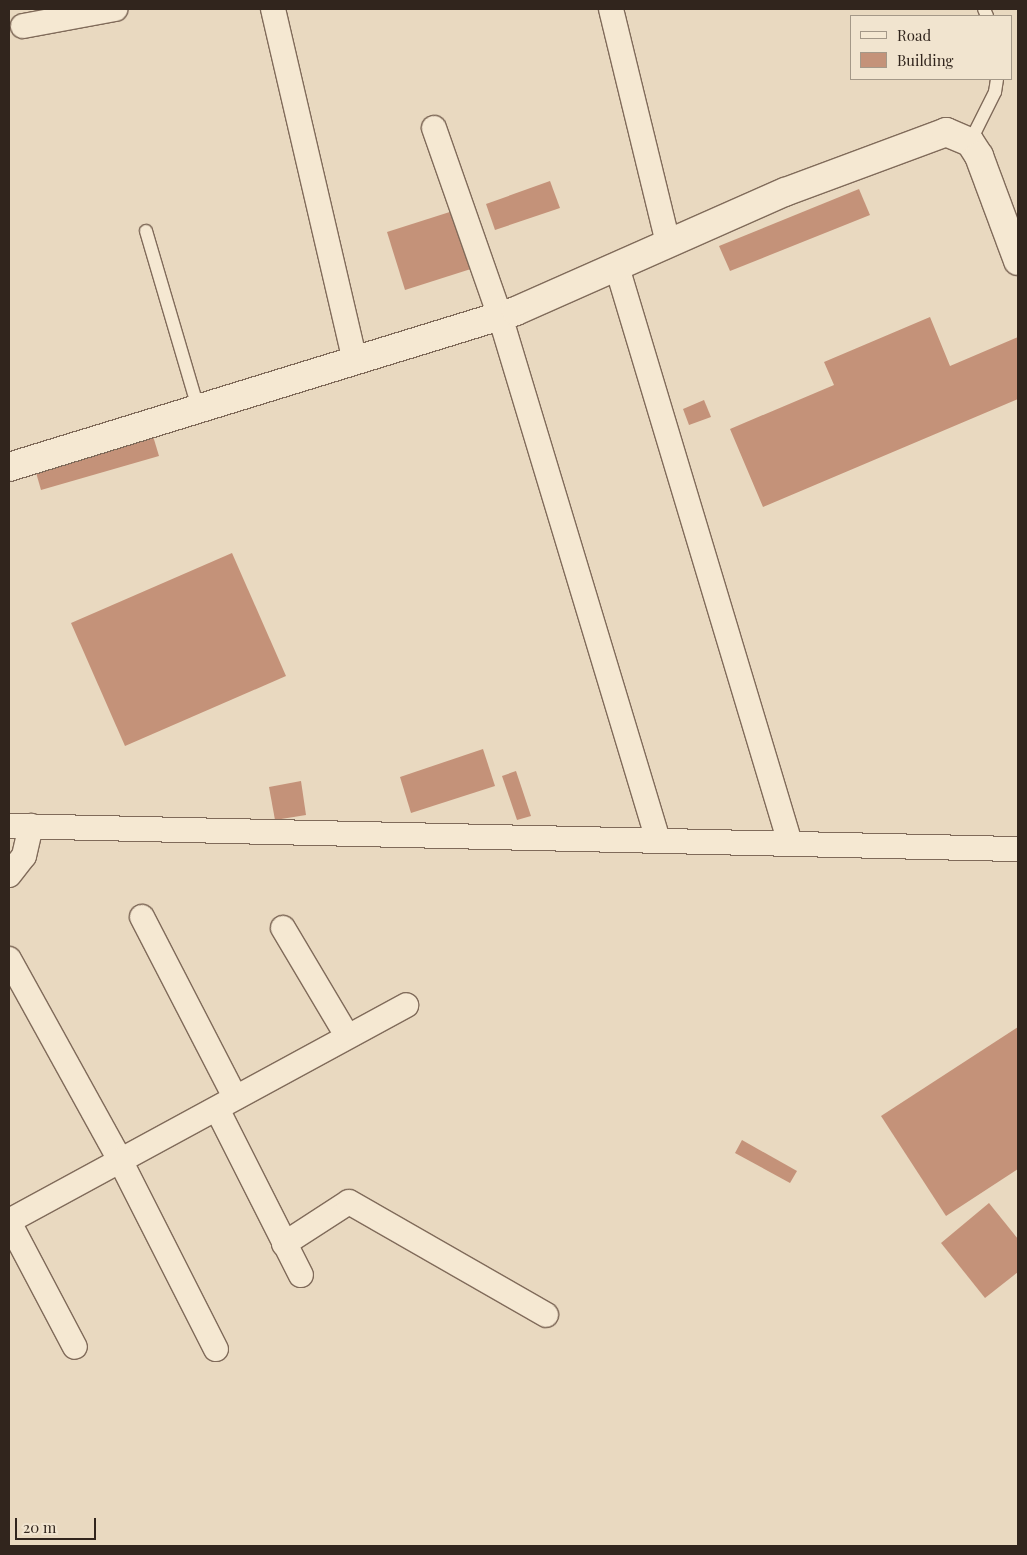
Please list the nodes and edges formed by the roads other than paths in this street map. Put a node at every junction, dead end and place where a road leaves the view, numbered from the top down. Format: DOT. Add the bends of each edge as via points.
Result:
graph roads {
  1 [pos="115,9"];
  2 [pos="273,9"];
  3 [pos="610,9"];
  4 [pos="23,26"];
  5 [pos="997,80"];
  6 [pos="434,128"];
  7 [pos="970,142"];
  8 [pos="146,231"];
  9 [pos="668,244"];
  10 [pos="1018,261"];
  11 [pos="617,267"];
  12 [pos="500,316"];
  13 [pos="355,360"];
  14 [pos="198,408"];
  15 [pos="9,467"];
  16 [pos="20,826"];
  17 [pos="658,840"];
  18 [pos="790,844"];
  19 [pos="1018,849"];
  20 [pos="9,875"];
  21 [pos="142,917"];
  22 [pos="284,928"];
  23 [pos="9,959"];
  24 [pos="406,1004"];
  25 [pos="347,1036"];
  26 [pos="226,1103"];
  27 [pos="120,1160"];
  28 [pos="9,1222"];
  29 [pos="284,1244"];
  30 [pos="301,1276"];
  31 [pos="546,1315"];
  32 [pos="75,1347"];
  33 [pos="216,1349"];
  1 -- 4 [label="street"];
  2 -- 13 [label="street"];
  3 -- 9 [label="street"];
  5 -- 7 [label="lane" via="995,92"];
  6 -- 12 [label="street"];
  7 -- 9 [label="street" via="946,132 785,192"];
  7 -- 10 [label="street" via="979,156"];
  8 -- 14 [label="lane"];
  9 -- 11 [label="street"];
  11 -- 12 [label="street"];
  11 -- 18 [label="street"];
  12 -- 13 [label="street"];
  12 -- 17 [label="street"];
  13 -- 14 [label="street"];
  14 -- 15 [label="street"];
  16 -- 17 [label="street"];
  16 -- 20 [label="street" via="24,856"];
  17 -- 18 [label="street"];
  18 -- 19 [label="street"];
  21 -- 26 [label="street"];
  22 -- 25 [label="street"];
  23 -- 27 [label="street"];
  24 -- 25 [label="street"];
  25 -- 26 [label="street"];
  26 -- 27 [label="street"];
  26 -- 29 [label="street"];
  27 -- 28 [label="street"];
  27 -- 33 [label="street"];
  28 -- 32 [label="street"];
  29 -- 30 [label="street"];
  29 -- 31 [label="street" via="349,1202"];
}
